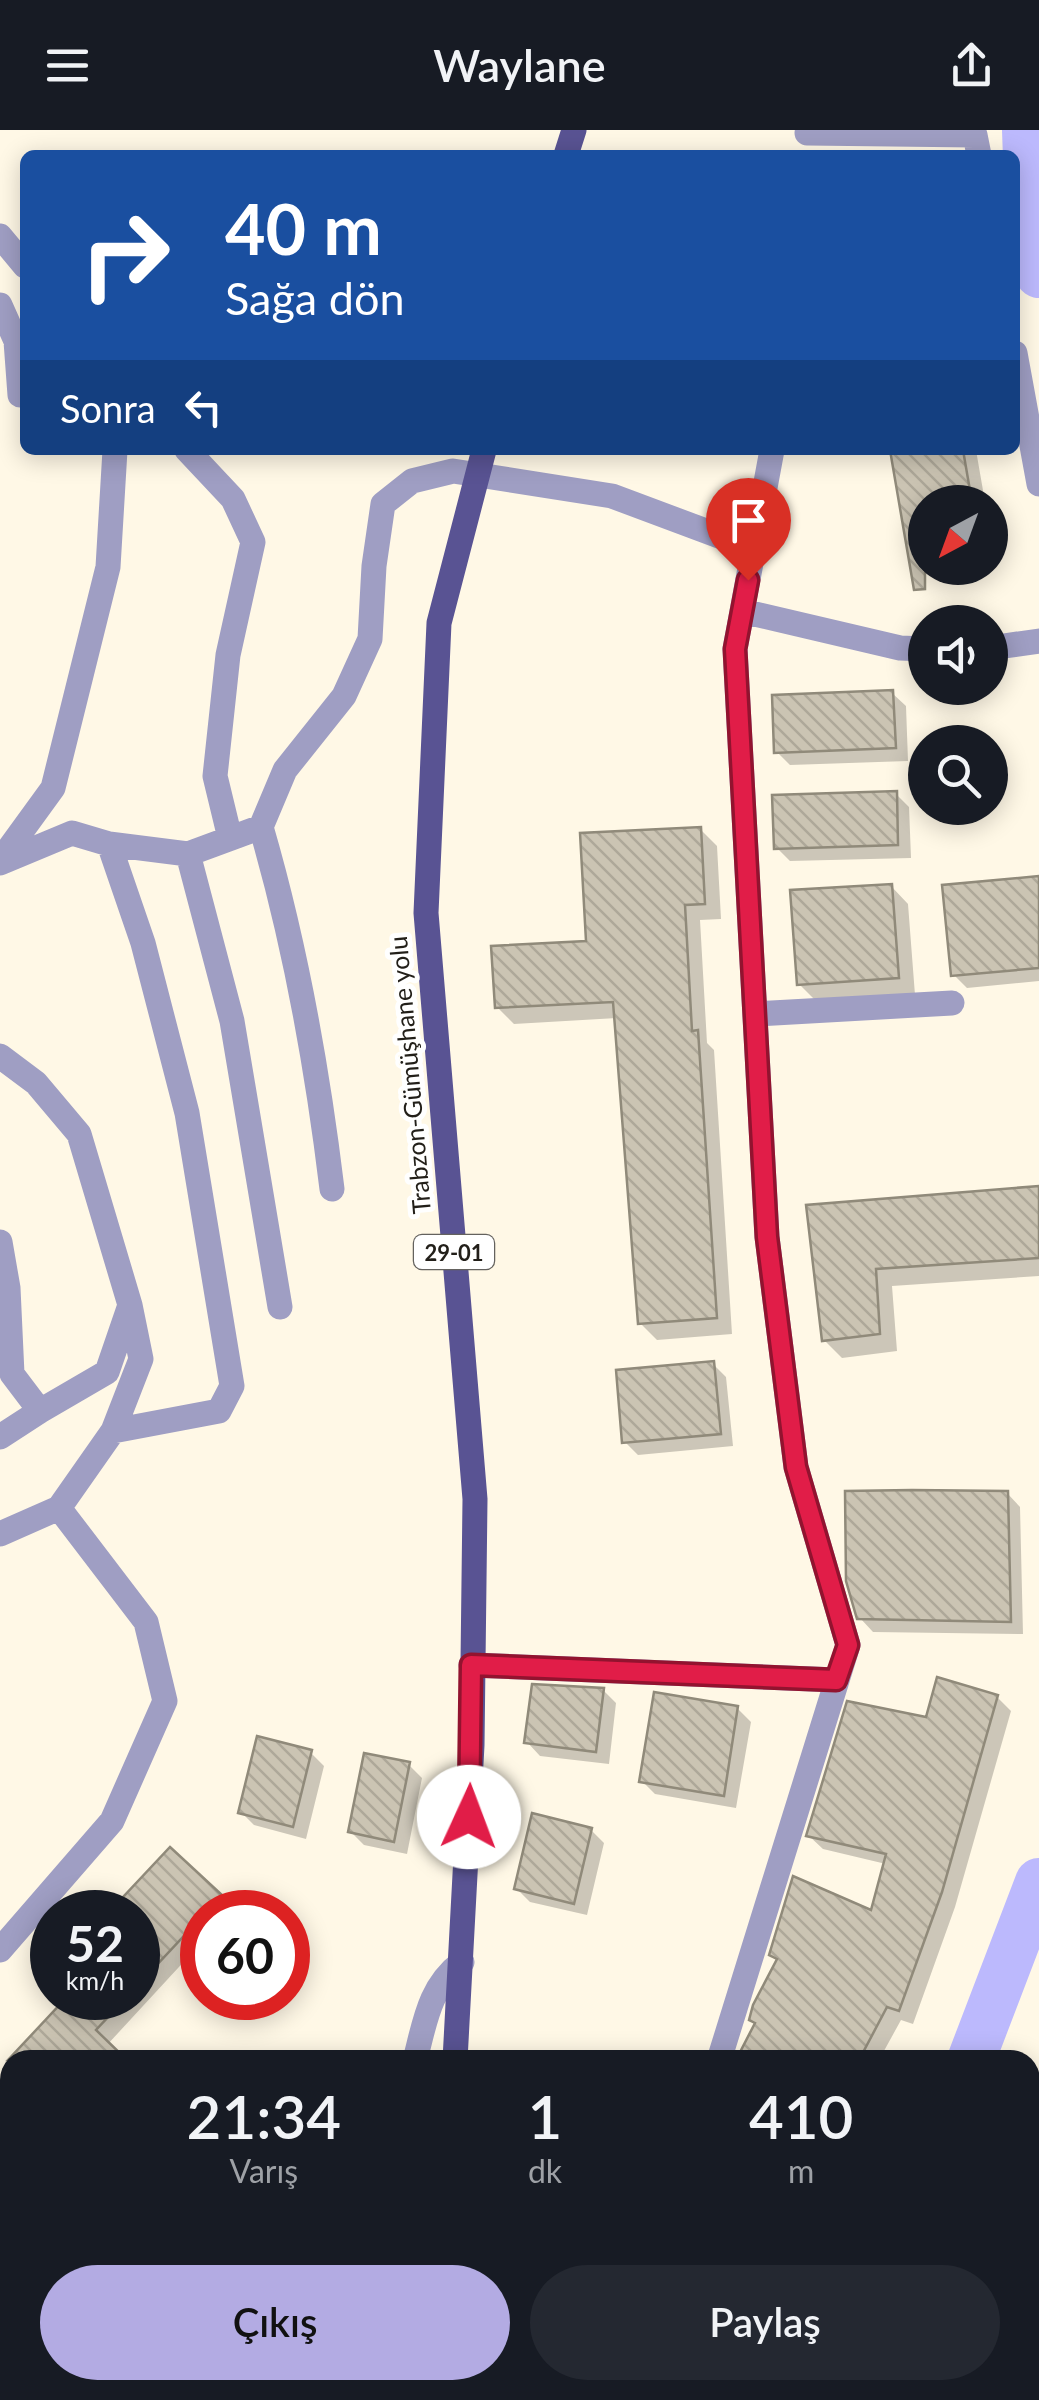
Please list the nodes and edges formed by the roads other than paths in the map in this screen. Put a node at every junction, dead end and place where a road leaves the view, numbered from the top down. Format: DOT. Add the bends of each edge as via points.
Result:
graph roads {
  1 [pos="806,139"];
  2 [pos="977,150"];
  3 [pos="0,236"];
  4 [pos="20,260"];
  5 [pos="0,305"];
  6 [pos="1020,380"];
  7 [pos="20,396"];
  8 [pos="115,455"];
  9 [pos="192,455"];
  10 [pos="483,455"];
  11 [pos="771,455"];
  12 [pos="477,476"];
  13 [pos="1039,484"];
  14 [pos="754,550"];
  15 [pos="742,611"];
  16 [pos="1039,641"];
  17 [pos="1008,645"];
  18 [pos="908,648"];
  19 [pos="261,827"];
  20 [pos="230,838"];
  21 [pos="109,844"];
  22 [pos="188,854"];
  23 [pos="0,862"];
  24 [pos="952,1002"];
  25 [pos="755,1014"];
  26 [pos="0,1056"];
  27 [pos="332,1189"];
  28 [pos="0,1242"];
  29 [pos="130,1305"];
  30 [pos="280,1307"];
  31 [pos="40,1412"];
  32 [pos="113,1430"];
  33 [pos="0,1437"];
  34 [pos="59,1508"];
  35 [pos="0,1534"];
  36 [pos="471,1665"];
  37 [pos="836,1680"];
  38 [pos="0,1950"];
  39 [pos="462,1962"];
  40 [pos="418,2050"];
  41 [pos="457,2050"];
  42 [pos="722,2050"];
  1 -- 2 [label="street" via="975,135"];
  3 -- 4 [label="street"];
  5 -- 7 [label="street" via="16,341"];
  6 -- 13 [label="street"];
  8 -- 23 [label="street" via="108,568 53,788"];
  9 -- 20 [label="street" via="234,499 252,542 228,655 215,776"];
  10 -- 12 [label="main road, Trabzon-Gümüşhane yolu / 29-01"];
  11 -- 14 [label="street"];
  12 -- 14 [label="street" via="612,496"];
  12 -- 19 [label="street" via="453,470 412,481 384,504 370,639 344,696 285,770"];
  12 -- 36 [label="main road, Trabzon-Gümüşhane yolu / 29-01" via="439,623 426,913 474,1499"];
  14 -- 15 [label="street"];
  15 -- 18 [label="street"];
  15 -- 25 [label="street" via="735,649"];
  16 -- 17 [label="street"];
  19 -- 20 [label="street"];
  19 -- 27 [label="street" via="290,926 317,1062"];
  20 -- 22 [label="street"];
  21 -- 22 [label="street"];
  21 -- 23 [label="street" via="72,833"];
  21 -- 32 [label="street" via="143,943 187,1113 232,1386 219,1411"];
  22 -- 30 [label="street" via="232,1021"];
  24 -- 25 [label="street"];
  25 -- 37 [label="street" via="767,1237 796,1467 848,1645"];
  26 -- 29 [label="street" via="36,1084 79,1134"];
  28 -- 31 [label="street" via="12,1374"];
  29 -- 31 [label="street" via="107,1372"];
  29 -- 32 [label="street" via="141,1359"];
  31 -- 33 [label="street"];
  32 -- 34 [label="street"];
  34 -- 35 [label="street"];
  34 -- 38 [label="street" via="146,1622 164,1701 112,1821"];
  36 -- 37 [label="street"];
  36 -- 39 [label="main road, Trabzon-Gümüşhane yolu / 29-01"];
  37 -- 42 [label="street"];
  39 -- 40 [label="street" via="431,1999"];
  39 -- 41 [label="main road, Trabzon-Gümüşhane yolu / 29-01"];
}
